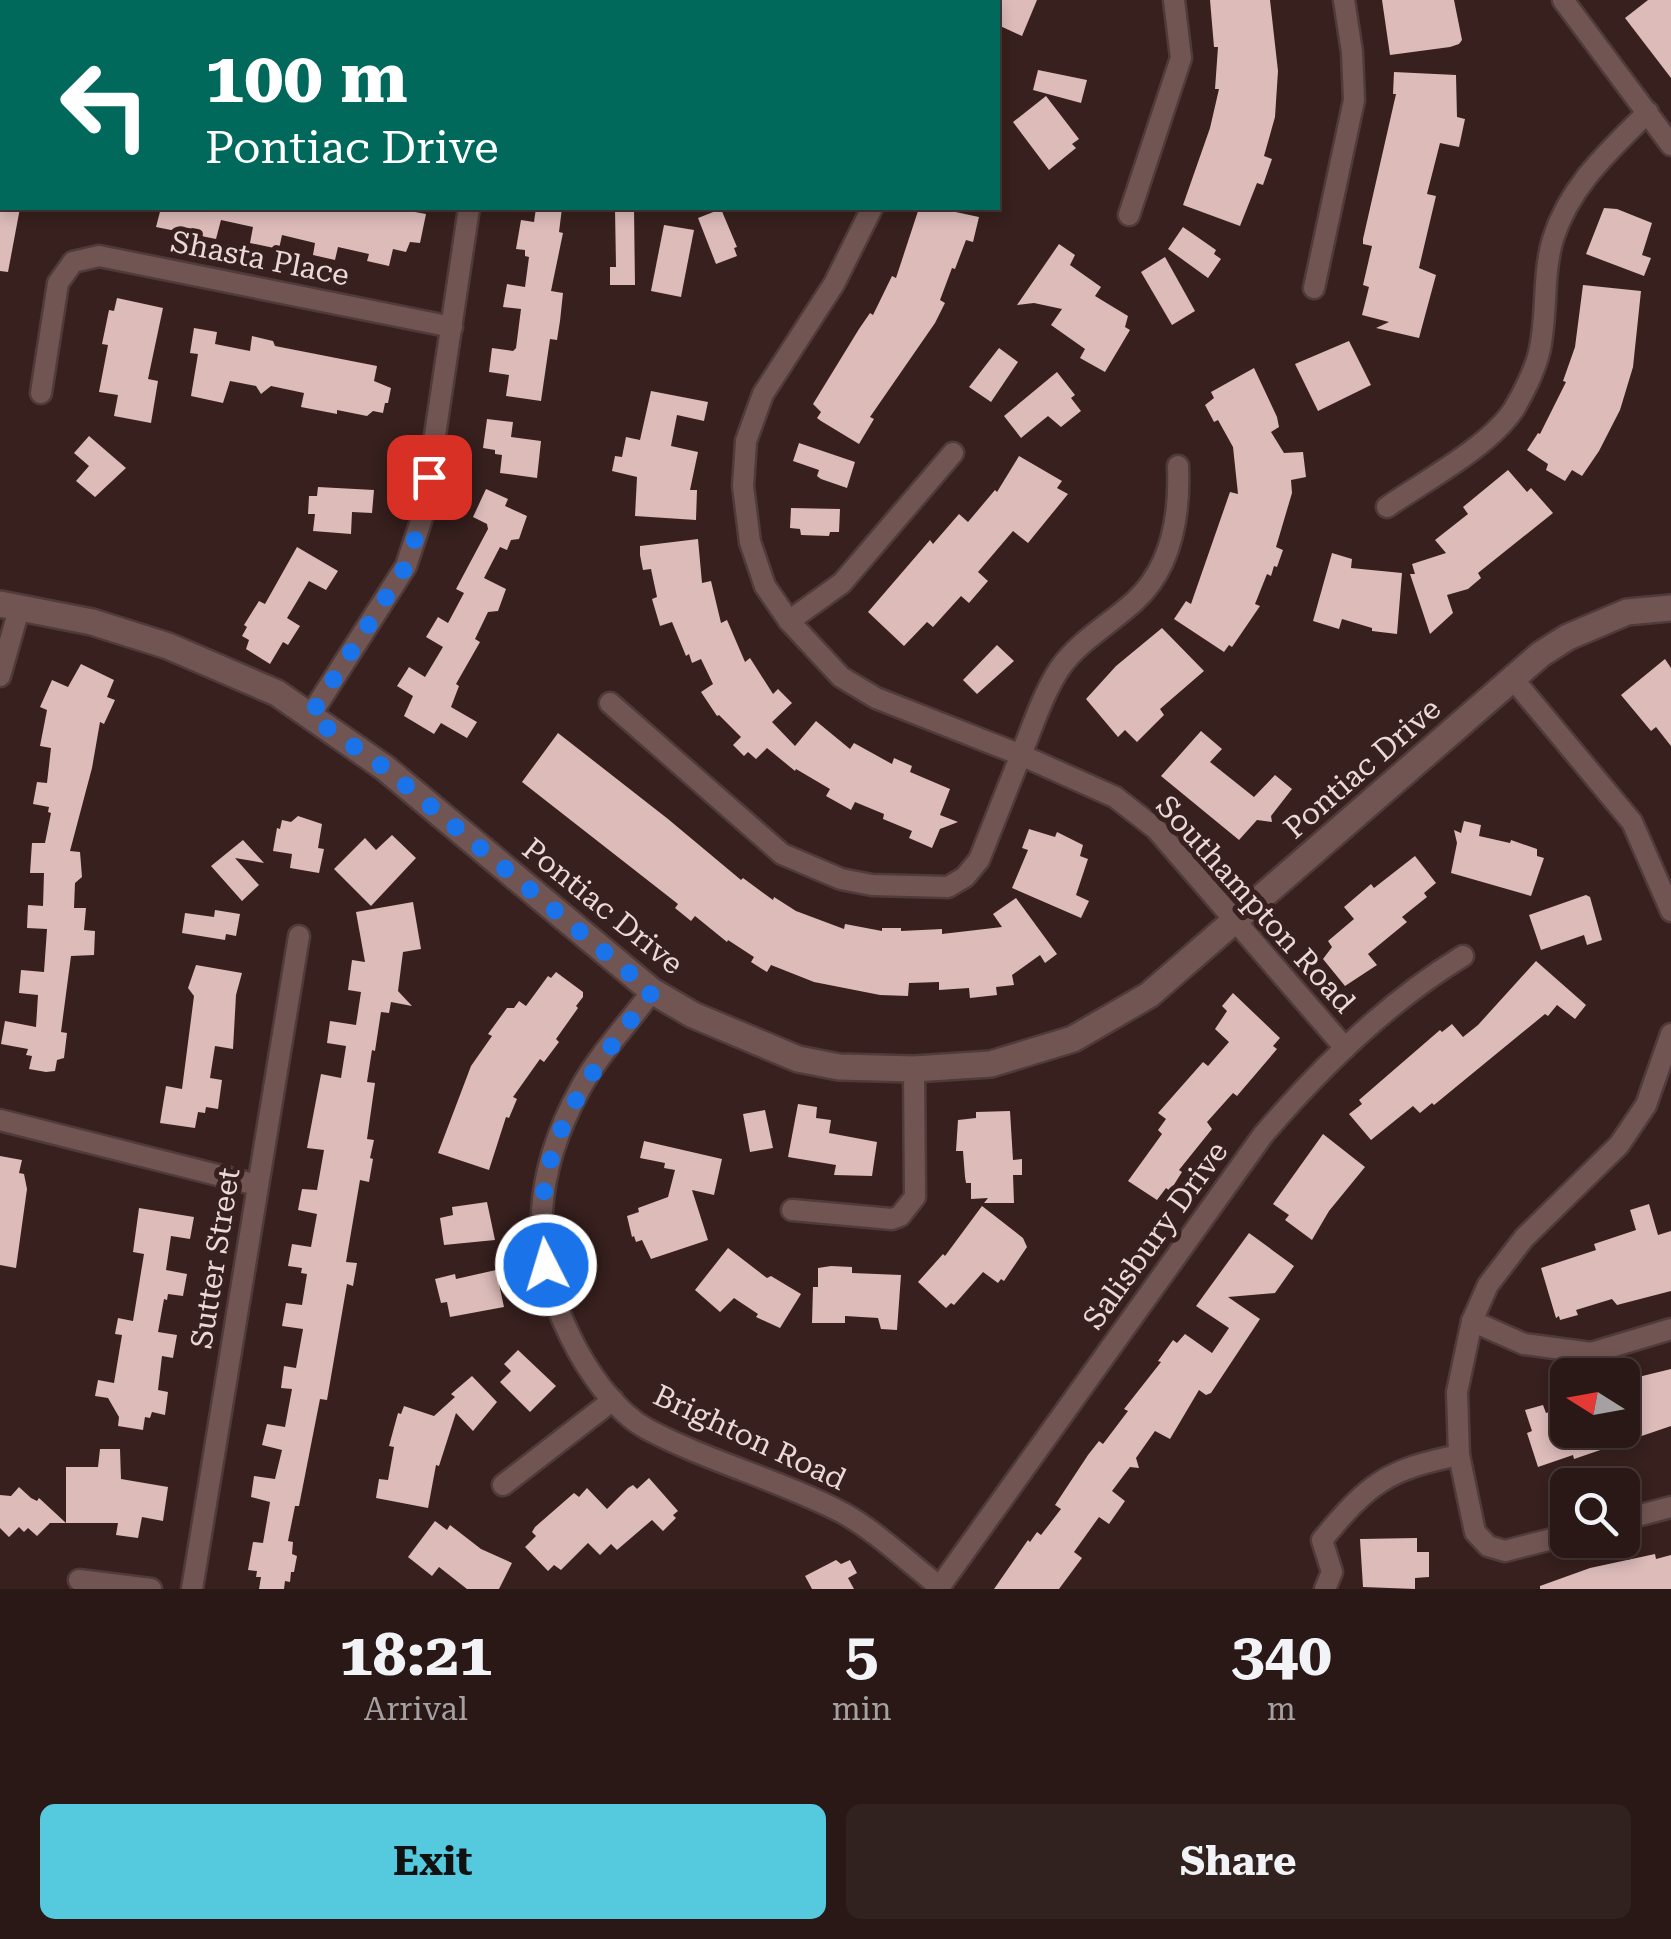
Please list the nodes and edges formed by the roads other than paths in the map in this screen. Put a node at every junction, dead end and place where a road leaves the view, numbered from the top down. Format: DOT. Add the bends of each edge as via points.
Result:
graph roads {
  1 [pos="1174,0"];
  2 [pos="1344,0"];
  3 [pos="1563,0"];
  4 [pos="1648,112"];
  5 [pos="1671,146"];
  6 [pos="469,210"];
  7 [pos="871,210"];
  8 [pos="1128,215"];
  9 [pos="1314,288"];
  10 [pos="452,327"];
  11 [pos="40,393"];
  12 [pos="953,453"];
  13 [pos="1178,466"];
  14 [pos="1387,507"];
  15 [pos="10,605"];
  16 [pos="1671,608"];
  17 [pos="789,621"];
  18 [pos="0,676"];
  19 [pos="1513,679"];
  20 [pos="610,704"];
  21 [pos="310,716"];
  22 [pos="1021,755"];
  23 [pos="1671,910"];
  24 [pos="1236,921"];
  25 [pos="299,936"];
  26 [pos="1463,956"];
  27 [pos="652,992"];
  28 [pos="1671,1034"];
  29 [pos="1346,1048"];
  30 [pos="914,1069"];
  31 [pos="0,1120"];
  32 [pos="257,1185"];
  33 [pos="792,1210"];
  34 [pos="1472,1321"];
  35 [pos="1671,1329"];
  36 [pos="613,1400"];
  37 [pos="1459,1455"];
  38 [pos="504,1485"];
  39 [pos="1671,1507"];
  40 [pos="1640,1515"];
  41 [pos="1550,1539"];
  42 [pos="79,1580"];
  43 [pos="939,1588"];
  44 [pos="151,1589"];
  45 [pos="192,1589"];
  46 [pos="1325,1589"];
  1 -- 8 [label="street" via="1181,58"];
  2 -- 9 [label="street" via="1354,100"];
  3 -- 4 [label="street"];
  4 -- 5 [label="street"];
  4 -- 14 [label="street" via="1588,172 1553,239 1539,354 1514,410 1483,440"];
  6 -- 10 [label="street"];
  7 -- 17 [label="street, Southampton Road" via="834,284 763,394 746,441 750,542 765,586"];
  10 -- 11 [label="street, Shasta Place" via="98,256 73,262 58,283"];
  10 -- 21 [label="street" via="423,515 406,566"];
  12 -- 17 [label="street" via="842,583"];
  13 -- 22 [label="street" via="1179,494 1159,571 1062,665"];
  15 -- 18 [label="street"];
  15 -- 21 [label="main road, Pontiac Drive" via="168,646 277,693"];
  16 -- 19 [label="main road, Pontiac Drive" via="1627,612 1568,638"];
  17 -- 22 [label="street, Southampton Road" via="842,677 876,698"];
  19 -- 23 [label="street" via="1632,822"];
  19 -- 24 [label="main road, Pontiac Drive"];
  20 -- 22 [label="street" via="782,854 872,885 948,886 966,877"];
  21 -- 27 [label="main road, Pontiac Drive" via="385,768"];
  22 -- 24 [label="street, Southampton Road" via="1115,797 1156,829"];
  24 -- 29 [label="street, Southampton Road"];
  24 -- 30 [label="main road, Pontiac Drive" via="1149,995 1074,1039 991,1064"];
  25 -- 32 [label="street, Sutter Street"];
  26 -- 29 [label="street, Salisbury Drive" via="1425,979"];
  27 -- 30 [label="main road, Pontiac Drive" via="798,1060"];
  27 -- 36 [label="street, Brighton Road" via="581,1087 556,1141 542,1197 540,1231 551,1298 582,1361"];
  28 -- 34 [label="street" via="1646,1105 1618,1145 1524,1238 1488,1285"];
  29 -- 43 [label="street, Salisbury Drive" via="1263,1135"];
  30 -- 33 [label="street" via="915,1197 900,1216"];
  31 -- 32 [label="street"];
  32 -- 45 [label="street, Sutter Street"];
  34 -- 35 [label="street" via="1524,1344 1592,1353"];
  34 -- 37 [label="street" via="1457,1392"];
  36 -- 38 [label="street"];
  36 -- 43 [label="street, Brighton Road" via="644,1427 845,1514"];
  37 -- 41 [label="street" via="1475,1532 1488,1546 1505,1551"];
  37 -- 46 [label="street" via="1409,1465 1356,1498 1322,1540 1332,1572"];
  39 -- 40 [label="street"];
  42 -- 44 [label="street"];
}
